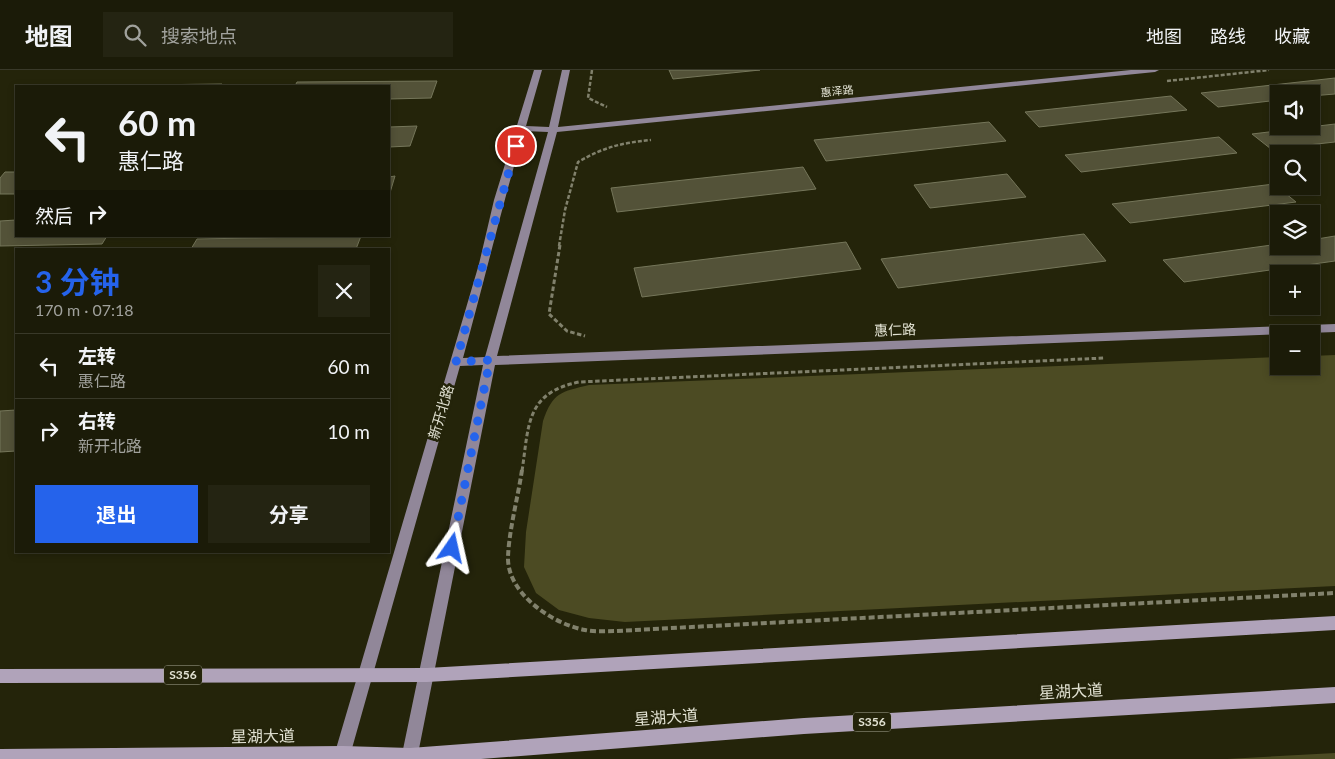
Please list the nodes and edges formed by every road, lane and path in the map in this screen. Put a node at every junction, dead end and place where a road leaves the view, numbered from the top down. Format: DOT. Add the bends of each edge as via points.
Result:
graph roads {
  1 [pos="538,70"];
  2 [pos="566,70"];
  3 [pos="1155,70"];
  4 [pos="1270,70"];
  5 [pos="1160,82"];
  6 [pos="521,128"];
  7 [pos="554,130"];
  8 [pos="652,140"];
  9 [pos="1335,328"];
  10 [pos="567,331"];
  11 [pos="1109,358"];
  12 [pos="490,360"];
  13 [pos="456,362"];
  14 [pos="1335,593"];
  15 [pos="1335,624"];
  16 [pos="365,674"];
  17 [pos="427,675"];
  18 [pos="0,676"];
  19 [pos="1335,694"];
  20 [pos="342,756"];
  21 [pos="0,757"];
  22 [pos="410,758"];
  1 -- 6 [label="main road, 新开北路"];
  2 -- 7 [label="main road"];
  3 -- 7 [label="main road, 惠泽路"];
  4 -- 5 [label="path"];
  6 -- 7 [label="main road, 惠泽路"];
  6 -- 13 [label="main road, 新开北路"];
  7 -- 12 [label="main road"];
  8 -- 10 [label="path" via="599,150 578,162 566,210 549,314"];
  9 -- 12 [label="main road, 惠仁路"];
  11 -- 14 [label="path" via="590,380 560,385 540,401 531,414 508,558 513,579 526,599 549,616 585,630 616,631"];
  12 -- 13 [label="main road, 惠仁路"];
  12 -- 17 [label="main road"];
  13 -- 16 [label="main road, 新开北路"];
  15 -- 17 [label="main road, S356"];
  16 -- 17 [label="main road, S356"];
  16 -- 18 [label="main road, S356"];
  16 -- 20 [label="main road, 新开北路"];
  17 -- 22 [label="main road"];
  19 -- 22 [label="main road, 星湖大道 / S356" via="804,726"];
  20 -- 21 [label="main road, 星湖大道 / S356"];
  20 -- 22 [label="main road, 星湖大道 / S356"];
}
